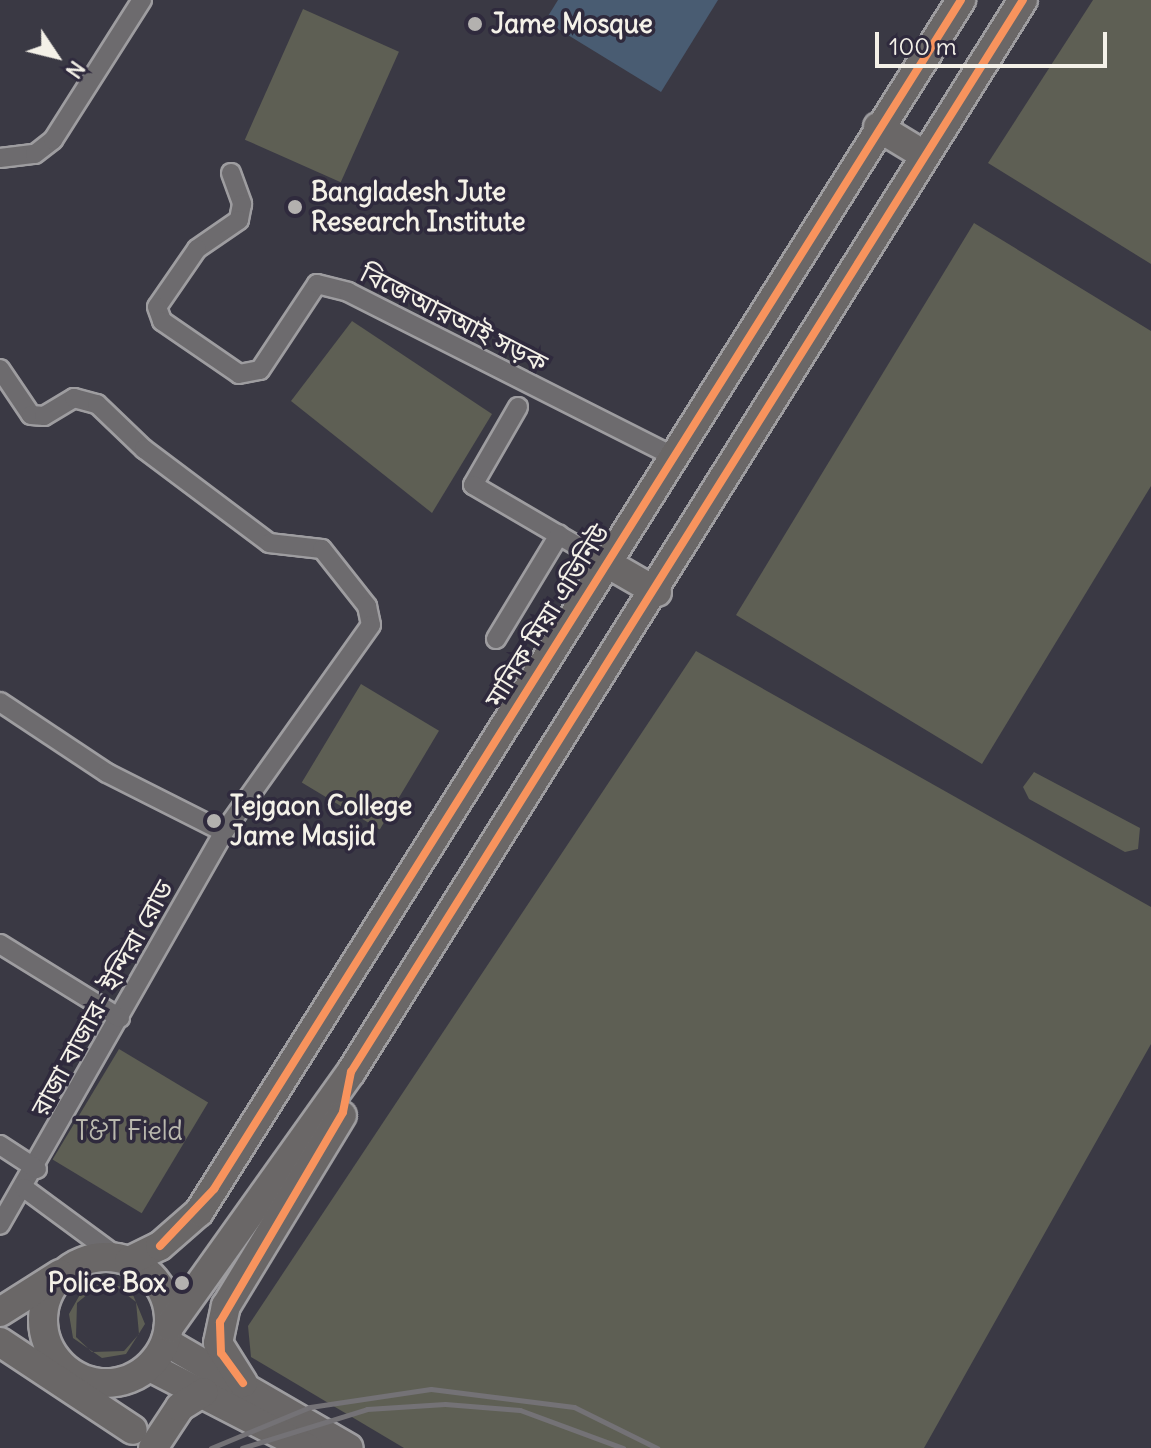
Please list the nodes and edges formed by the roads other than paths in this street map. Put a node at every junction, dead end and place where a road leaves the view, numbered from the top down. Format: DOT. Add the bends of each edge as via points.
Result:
graph roads {
  1 [pos="142,0"];
  2 [pos="961,0"];
  3 [pos="1023,0"];
  4 [pos="878,127"];
  5 [pos="924,155"];
  6 [pos="0,158"];
  7 [pos="231,173"];
  8 [pos="0,369"];
  9 [pos="518,407"];
  10 [pos="671,455"];
  11 [pos="559,535"];
  12 [pos="605,562"];
  13 [pos="657,592"];
  14 [pos="496,639"];
  15 [pos="0,702"];
  16 [pos="224,832"];
  17 [pos="0,944"];
  18 [pos="120,1018"];
  19 [pos="351,1072"];
  20 [pos="0,1145"];
  21 [pos="37,1169"];
  22 [pos="24,1188"];
  23 [pos="0,1225"];
  24 [pos="124,1259"];
  25 [pos="66,1271"];
  26 [pos="0,1312"];
  27 [pos="167,1334"];
  28 [pos="0,1342"];
  29 [pos="141,1372"];
  30 [pos="243,1383"];
  31 [pos="204,1392"];
  32 [pos="140,1442"];
  33 [pos="307,1448"];
  34 [pos="349,1448"];
  1 -- 6 [label="street" via="53,140 35,154"];
  2 -- 4 [label="main road, মানিক মিয়া এভিনিউ"];
  3 -- 5 [label="main road"];
  4 -- 5 [label="main road"];
  4 -- 10 [label="main road, মানিক মিয়া এভিনিউ"];
  5 -- 13 [label="main road"];
  7 -- 10 [label="street, বিজেআরআই সড়ক" via="242,204 239,220 197,249 157,307 162,321 239,374 260,370 317,284 348,292"];
  8 -- 16 [label="street, রাজা বাজার- ইন্দিরা রোড" via="31,415 87,397 269,543 322,549 370,615 371,625"];
  9 -- 11 [label="street" via="473,485"];
  10 -- 12 [label="main road, মানিক মিয়া এভিনিউ"];
  11 -- 12 [label="street"];
  11 -- 14 [label="street"];
  12 -- 13 [label="main road"];
  12 -- 24 [label="main road, মানিক মিয়া এভিনিউ" via="199,1212 160,1246"];
  13 -- 19 [label="main road"];
  15 -- 16 [label="street" via="107,773"];
  16 -- 18 [label="street, রাজা বাজার- ইন্দিরা রোড"];
  17 -- 18 [label="street"];
  18 -- 21 [label="street, রাজা বাজার- ইন্দিরা রোড"];
  19 -- 27 [label="main road"];
  19 -- 30 [label="main road" via="337,1124 223,1314 221,1353"];
  20 -- 21 [label="street"];
  21 -- 22 [label="street, রাজা বাজার- ইন্দিরা রোড"];
  22 -- 23 [label="street, রাজা বাজার- ইন্দিরা রোড"];
  22 -- 24 [label="street"];
  24 -- 25 [label="main road" via="90,1259"];
  24 -- 27 [label="main road" via="162,1290"];
  25 -- 26 [label="main road"];
  25 -- 29 [label="main road" via="43,1314 51,1352 80,1379 106,1384"];
  27 -- 29 [label="main road"];
  27 -- 30 [label="main road"];
  28 -- 32 [label="main road"];
  29 -- 31 [label="main road"];
  29 -- 32 [label="main road"];
  30 -- 34 [label="main road"];
  31 -- 32 [label="main road"];
  31 -- 33 [label="main road"];
}
